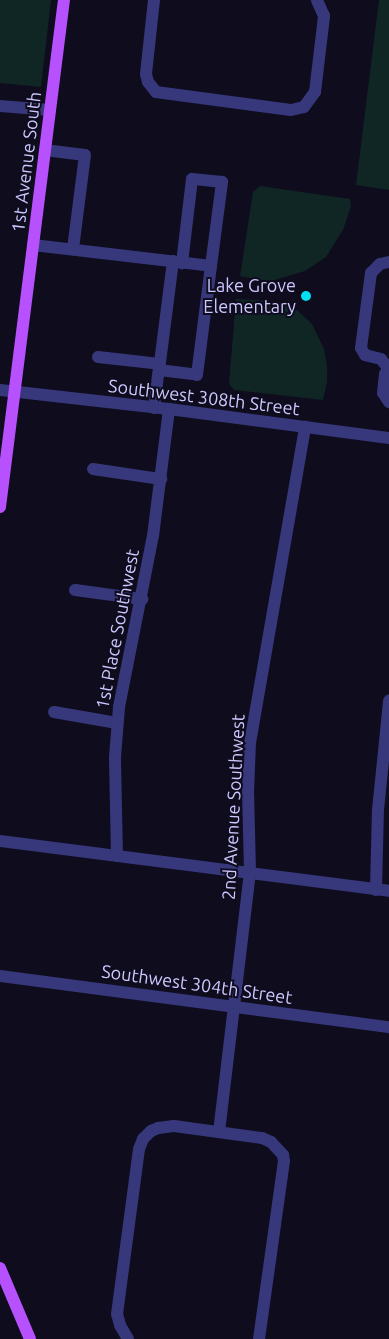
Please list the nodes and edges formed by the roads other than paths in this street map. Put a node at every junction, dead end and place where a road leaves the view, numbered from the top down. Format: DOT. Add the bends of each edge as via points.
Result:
graph roads {
  1 [pos="64,0"];
  2 [pos="154,0"];
  3 [pos="317,0"];
  4 [pos="0,106"];
  5 [pos="50,110"];
  6 [pos="45,150"];
  7 [pos="33,244"];
  8 [pos="73,249"];
  9 [pos="177,262"];
  10 [pos="389,262"];
  11 [pos="211,266"];
  12 [pos="98,357"];
  13 [pos="159,367"];
  14 [pos="389,368"];
  15 [pos="0,390"];
  16 [pos="14,392"];
  17 [pos="389,402"];
  18 [pos="154,408"];
  19 [pos="169,409"];
  20 [pos="305,427"];
  21 [pos="389,438"];
  22 [pos="93,469"];
  23 [pos="161,479"];
  24 [pos="0,507"];
  25 [pos="76,590"];
  26 [pos="142,599"];
  27 [pos="389,701"];
  28 [pos="54,712"];
  29 [pos="117,723"];
  30 [pos="0,841"];
  31 [pos="117,856"];
  32 [pos="250,872"];
  33 [pos="383,890"];
  34 [pos="0,976"];
  35 [pos="234,1006"];
  36 [pos="389,1027"];
  37 [pos="219,1132"];
  38 [pos="0,1268"];
  39 [pos="30,1339"];
  40 [pos="128,1339"];
  41 [pos="259,1339"];
  1 -- 5 [label="main road, 1st Avenue South"];
  2 -- 3 [label="street" via="146,74 156,92 291,110 304,107 315,92 324,16"];
  4 -- 5 [label="street"];
  5 -- 6 [label="main road, 1st Avenue South"];
  6 -- 7 [label="main road, 1st Avenue South"];
  6 -- 8 [label="street" via="85,154"];
  7 -- 8 [label="street"];
  7 -- 16 [label="main road, 1st Avenue South"];
  8 -- 9 [label="street"];
  9 -- 11 [label="street"];
  9 -- 11 [label="street" via="192,179 207,180 222,182"];
  9 -- 13 [label="street"];
  10 -- 14 [label="street" via="380,264 371,273 361,344 365,355 381,359"];
  11 -- 13 [label="street" via="197,375"];
  12 -- 13 [label="street"];
  13 -- 18 [label="street"];
  14 -- 17 [label="street" via="383,392"];
  15 -- 16 [label="street, Southwest 308th Street"];
  16 -- 18 [label="street, Southwest 308th Street"];
  16 -- 24 [label="main road, 1st Avenue South"];
  18 -- 19 [label="street, Southwest 308th Street"];
  19 -- 20 [label="street, Southwest 308th Street"];
  19 -- 23 [label="street, 1st Place Southwest"];
  20 -- 21 [label="street, Southwest 308th Street"];
  20 -- 32 [label="street, 2nd Avenue Southwest" via="250,743"];
  22 -- 23 [label="street"];
  23 -- 26 [label="street, 1st Place Southwest"];
  25 -- 26 [label="street"];
  26 -- 29 [label="street, 1st Place Southwest"];
  27 -- 33 [label="street" via="378,810"];
  28 -- 29 [label="street"];
  29 -- 31 [label="street, 1st Place Southwest"];
  30 -- 31 [label="street"];
  31 -- 32 [label="street"];
  32 -- 33 [label="street"];
  32 -- 35 [label="street, 2nd Avenue Southwest"];
  34 -- 35 [label="street, Southwest 304th Street"];
  35 -- 36 [label="street, Southwest 304th Street"];
  35 -- 37 [label="street, 2nd Avenue Southwest"];
  37 -- 40 [label="street" via="165,1126 143,1139 117,1314"];
  37 -- 41 [label="street" via="262,1138 279,1149 284,1161"];
  38 -- 39 [label="main road"];
}
